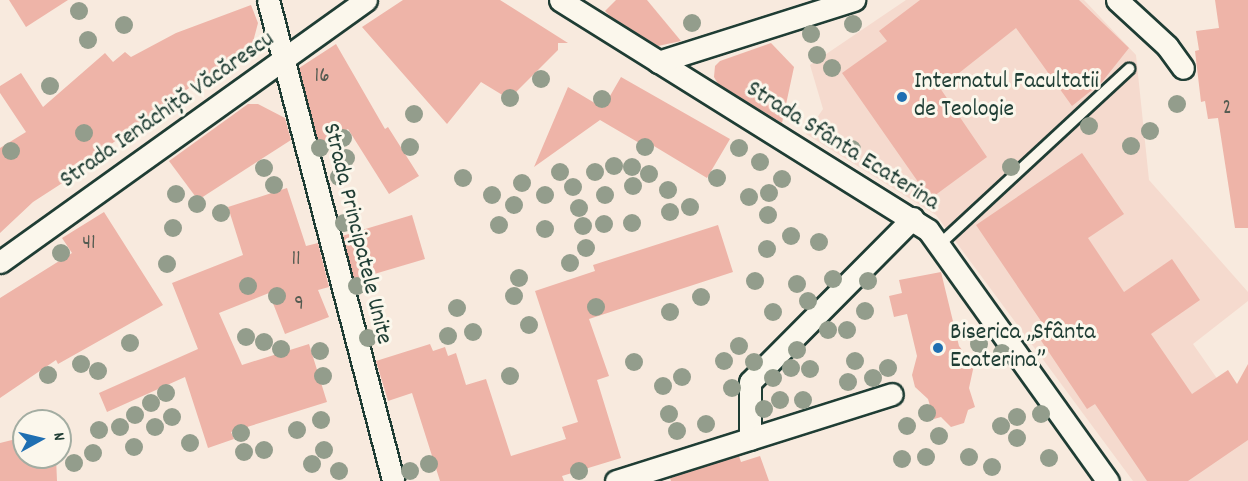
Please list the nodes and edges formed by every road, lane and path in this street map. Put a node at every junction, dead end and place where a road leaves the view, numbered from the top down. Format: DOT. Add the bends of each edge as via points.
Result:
graph roads {
  1 [pos="268,0"];
  2 [pos="366,0"];
  3 [pos="560,0"];
  4 [pos="854,0"];
  5 [pos="1117,0"];
  6 [pos="286,58"];
  7 [pos="658,62"];
  8 [pos="1183,68"];
  9 [pos="1129,69"];
  10 [pos="913,218"];
  11 [pos="940,244"];
  12 [pos="0,262"];
  13 [pos="892,394"];
  14 [pos="750,439"];
  15 [pos="393,481"];
  16 [pos="616,481"];
  17 [pos="1108,481"];
  1 -- 6 [label="street, Strada Principatele Unite"];
  2 -- 6 [label="street, Strada Ienăchiță Văcărescu"];
  3 -- 7 [label="street, Strada Sfânta Ecaterina"];
  4 -- 7 [label="street"];
  5 -- 8 [label="street" via="1167,46"];
  6 -- 12 [label="street, Strada Ienăchiță Văcărescu"];
  6 -- 15 [label="street, Strada Principatele Unite"];
  7 -- 10 [label="street, Strada Sfânta Ecaterina"];
  9 -- 11 [label="lane"];
  10 -- 11 [label="street, Strada Sfânta Ecaterina"];
  10 -- 14 [label="street" via="750,382"];
  11 -- 17 [label="street, Strada Sfânta Ecaterina"];
  13 -- 14 [label="street"];
  14 -- 16 [label="street"];
}
